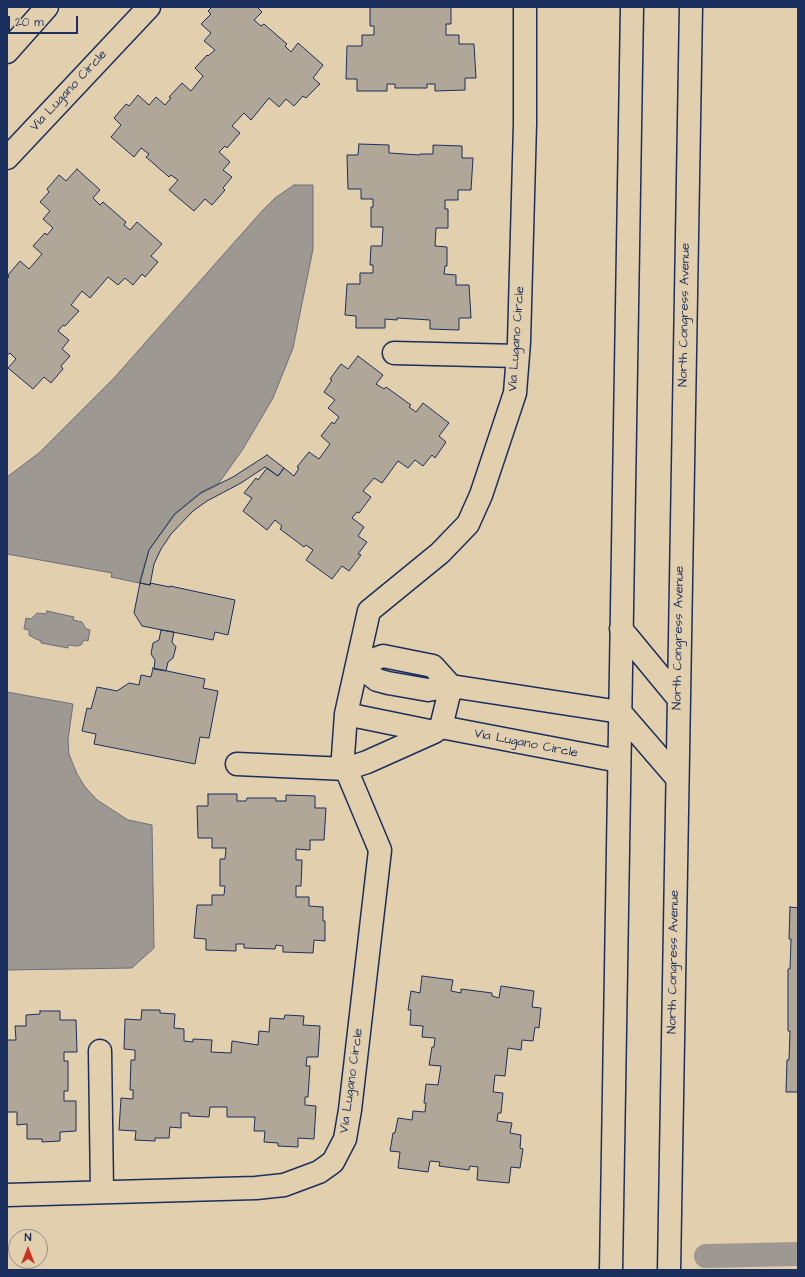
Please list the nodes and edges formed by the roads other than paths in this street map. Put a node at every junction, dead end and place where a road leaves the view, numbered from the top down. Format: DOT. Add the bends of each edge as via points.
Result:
graph roads {
  1 [pos="47,7"];
  2 [pos="149,7"];
  3 [pos="525,7"];
  4 [pos="632,7"];
  5 [pos="691,7"];
  6 [pos="7,52"];
  7 [pos="7,158"];
  8 [pos="394,353"];
  9 [pos="518,356"];
  10 [pos="621,629"];
  11 [pos="358,665"];
  12 [pos="451,686"];
  13 [pos="678,698"];
  14 [pos="620,712"];
  15 [pos="346,714"];
  16 [pos="438,730"];
  17 [pos="619,761"];
  18 [pos="237,764"];
  19 [pos="346,769"];
  20 [pos="677,778"];
  21 [pos="100,1051"];
  22 [pos="102,1192"];
  23 [pos="7,1195"];
  24 [pos="610,1270"];
  25 [pos="669,1270"];
  1 -- 6 [label="main road"];
  2 -- 7 [label="main road, Via Lugano Circle"];
  3 -- 9 [label="main road, Via Lugano Circle" via="525,124"];
  4 -- 10 [label="main road"];
  5 -- 13 [label="main road, North Congress Avenue"];
  8 -- 9 [label="main road"];
  9 -- 11 [label="main road, Via Lugano Circle" via="515,393 481,495 468,524 440,553 369,611"];
  10 -- 13 [label="main road"];
  10 -- 14 [label="main road"];
  11 -- 12 [label="main road" via="383,656 433,666"];
  11 -- 15 [label="main road, Via Lugano Circle"];
  12 -- 14 [label="main road"];
  12 -- 16 [label="main road"];
  13 -- 20 [label="main road, North Congress Avenue"];
  14 -- 17 [label="main road"];
  14 -- 20 [label="main road"];
  15 -- 16 [label="main road, Via Lugano Circle"];
  15 -- 19 [label="main road, Via Lugano Circle" via="343,756"];
  16 -- 17 [label="main road, Via Lugano Circle"];
  16 -- 19 [label="main road"];
  17 -- 24 [label="main road"];
  18 -- 19 [label="main road"];
  19 -- 22 [label="main road, Via Lugano Circle" via="380,850 350,1110 344,1140 333,1162 319,1172 284,1185"];
  20 -- 25 [label="main road, North Congress Avenue"];
  21 -- 22 [label="main road"];
  22 -- 23 [label="main road, Via Lugano Circle"];
}
